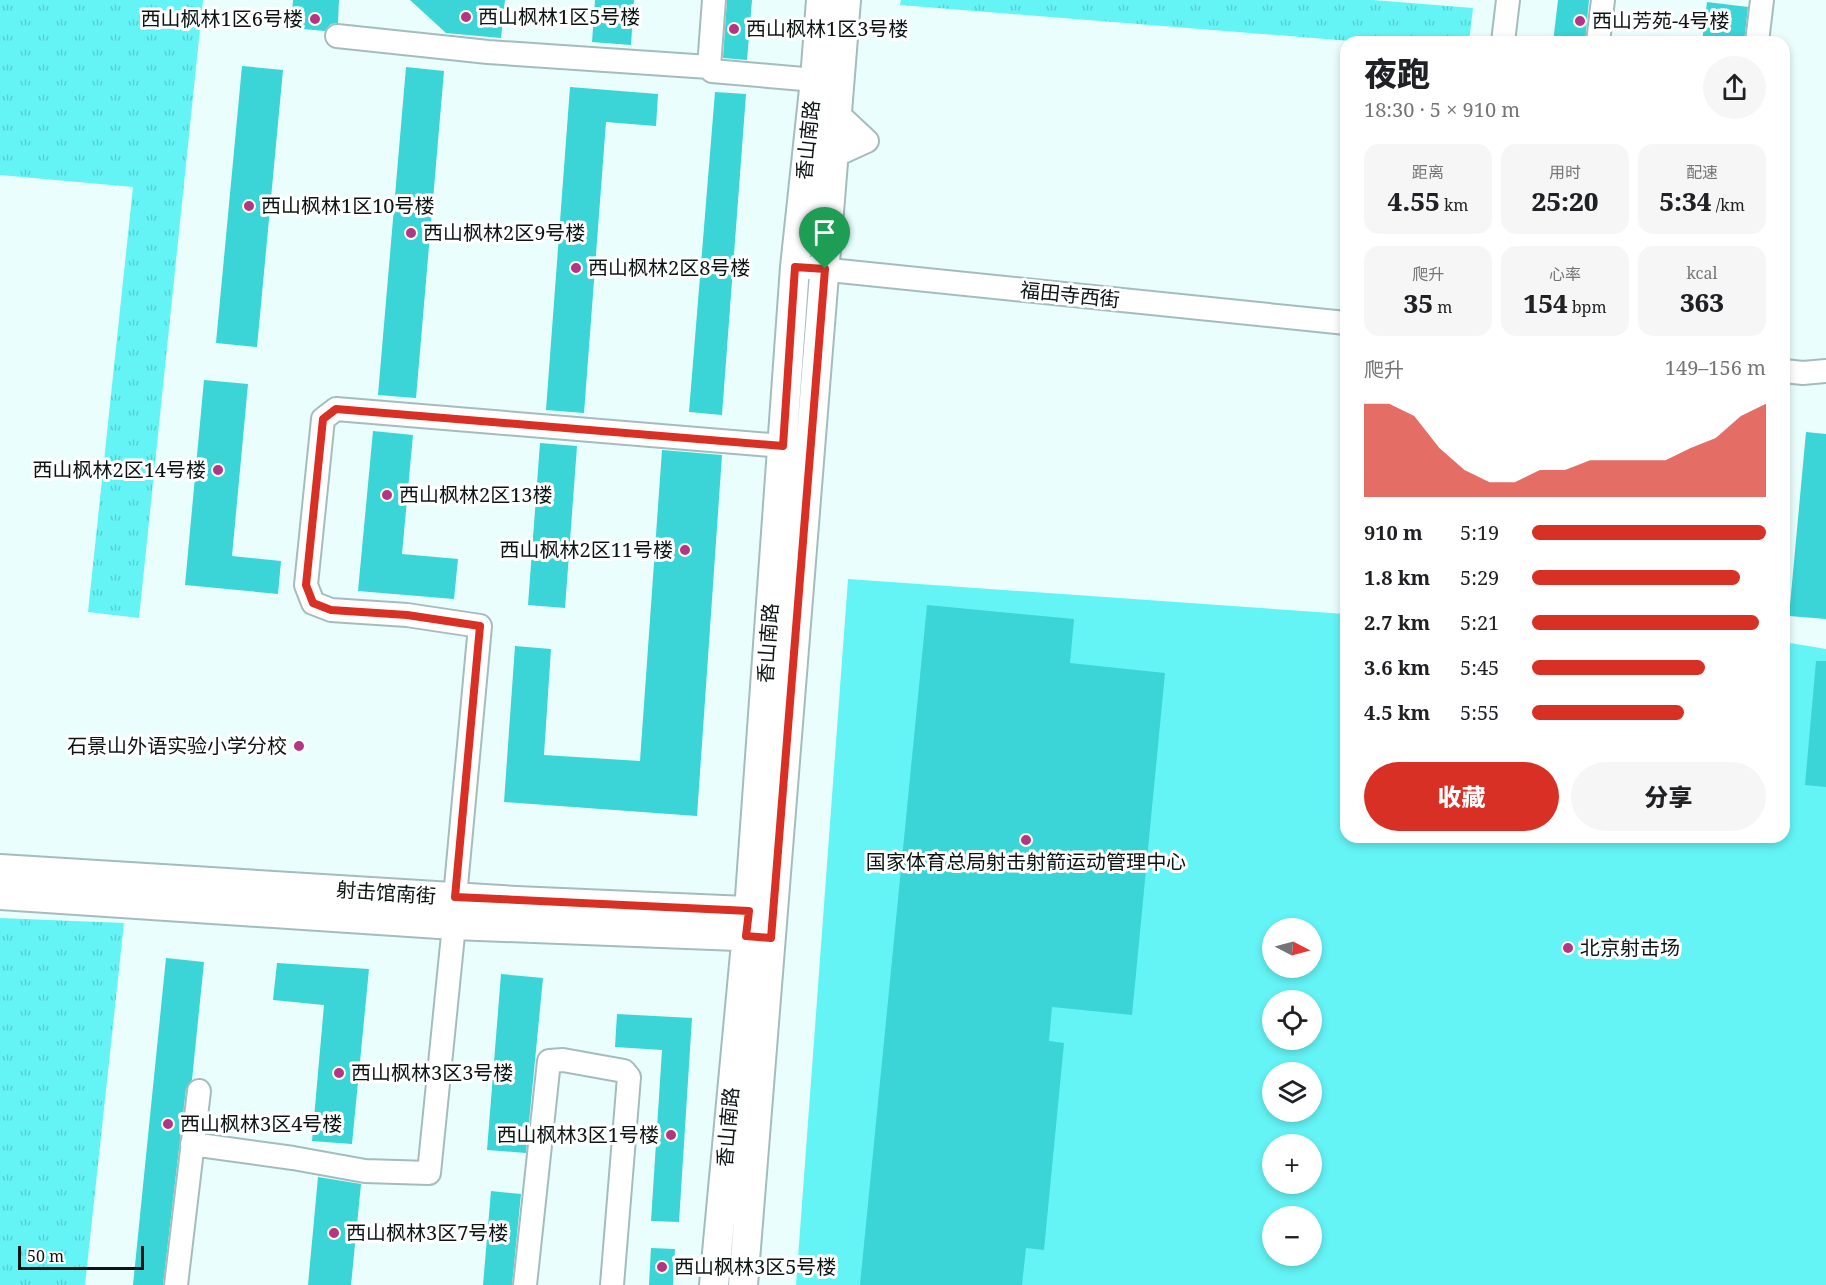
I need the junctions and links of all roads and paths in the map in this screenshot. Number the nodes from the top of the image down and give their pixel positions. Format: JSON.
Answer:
{"nodes":[{"id":1,"x":714,"y":0,"type":"edge"},
{"id":2,"x":820,"y":0,"type":"edge"},
{"id":3,"x":846,"y":0,"type":"edge"},
{"id":4,"x":1508,"y":0,"type":"edge"},
{"id":5,"x":1603,"y":0,"type":"edge"},
{"id":6,"x":1762,"y":0,"type":"edge"},
{"id":7,"x":337,"y":36,"type":"dead end"},
{"id":8,"x":1504,"y":36,"type":"edge"},
{"id":9,"x":1599,"y":36,"type":"edge"},
{"id":10,"x":1758,"y":36,"type":"edge"},
{"id":11,"x":709,"y":67,"type":"junction"},
{"id":12,"x":815,"y":80,"type":"junction"},
{"id":13,"x":795,"y":267,"type":"junction"},
{"id":14,"x":825,"y":269,"type":"junction"},
{"id":15,"x":1340,"y":322,"type":"edge"},
{"id":16,"x":1826,"y":371,"type":"edge"},
{"id":17,"x":1790,"y":372,"type":"edge"},
{"id":18,"x":783,"y":446,"type":"junction"},
{"id":19,"x":0,"y":869,"type":"edge"},
{"id":20,"x":0,"y":895,"type":"edge"},
{"id":21,"x":454,"y":911,"type":"junction"},
{"id":22,"x":760,"y":924,"type":"junction"},
{"id":23,"x":199,"y":1091,"type":"dead end"},
{"id":24,"x":192,"y":1144,"type":"junction"},
{"id":25,"x":176,"y":1285,"type":"edge"},
{"id":26,"x":525,"y":1285,"type":"edge"},
{"id":27,"x":612,"y":1285,"type":"edge"},
{"id":28,"x":714,"y":1285,"type":"edge"},
{"id":29,"x":742,"y":1285,"type":"edge"}],
"edges":[{"from":1,"to":11,"type":"street"},
{"from":2,"to":12,"type":"main road","name":"香山南路"},
{"from":3,"to":14,"type":"main road","name":"香山南路"},
{"from":4,"to":8,"type":"street"},
{"from":5,"to":9,"type":"street"},
{"from":6,"to":10,"type":"street"},
{"from":7,"to":11,"type":"street"},
{"from":11,"to":12,"type":"street"},
{"from":12,"to":13,"type":"main road","name":"香山南路"},
{"from":13,"to":14,"type":"street","name":"福田寺西街"},
{"from":13,"to":18,"type":"main road","name":"香山南路"},
{"from":14,"to":15,"type":"street","name":"福田寺西街"},
{"from":14,"to":22,"type":"main road","name":"香山南路"},
{"from":16,"to":17,"type":"street"},
{"from":18,"to":21,"type":"street"},
{"from":18,"to":22,"type":"main road","name":"香山南路"},
{"from":19,"to":21,"type":"main road","name":"射击馆南街"},
{"from":20,"to":21,"type":"main road","name":"射击馆南街"},
{"from":21,"to":22,"type":"main road","name":"射击馆南街"},
{"from":21,"to":24,"type":"street"},
{"from":22,"to":28,"type":"main road","name":"香山南路"},
{"from":22,"to":29,"type":"main road","name":"香山南路"},
{"from":23,"to":24,"type":"street"},
{"from":24,"to":25,"type":"street"},
{"from":26,"to":27,"type":"street"}]}
